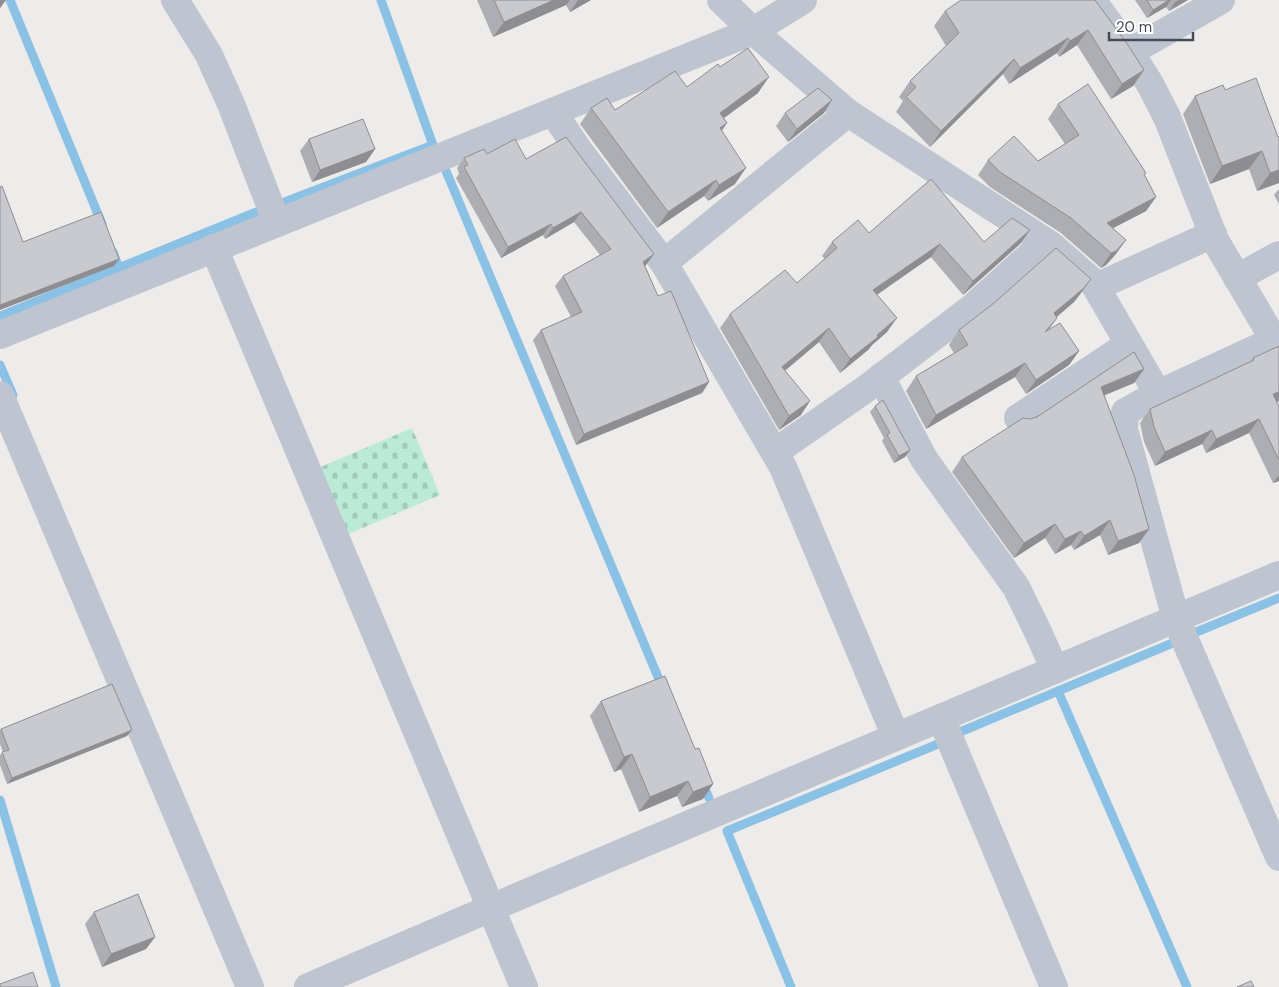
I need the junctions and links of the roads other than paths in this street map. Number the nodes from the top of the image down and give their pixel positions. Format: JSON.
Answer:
{"nodes":[{"id":1,"x":175,"y":0,"type":"edge"},
{"id":2,"x":722,"y":0,"type":"edge"},
{"id":3,"x":803,"y":0,"type":"edge"},
{"id":4,"x":1092,"y":0,"type":"edge"},
{"id":5,"x":1221,"y":0,"type":"edge"},
{"id":6,"x":753,"y":31,"type":"junction"},
{"id":7,"x":1130,"y":52,"type":"junction"},
{"id":8,"x":553,"y":112,"type":"junction"},
{"id":9,"x":848,"y":113,"type":"junction"},
{"id":10,"x":277,"y":223,"type":"junction"},
{"id":11,"x":1213,"y":234,"type":"junction"},
{"id":12,"x":1045,"y":242,"type":"junction"},
{"id":13,"x":214,"y":248,"type":"junction"},
{"id":14,"x":1279,"y":255,"type":"edge"},
{"id":15,"x":664,"y":264,"type":"junction"},
{"id":16,"x":1237,"y":278,"type":"junction"},
{"id":17,"x":1096,"y":287,"type":"junction"},
{"id":18,"x":0,"y":335,"type":"edge"},
{"id":19,"x":1276,"y":339,"type":"edge"},
{"id":20,"x":1129,"y":344,"type":"junction"},
{"id":21,"x":882,"y":377,"type":"junction"},
{"id":22,"x":1158,"y":394,"type":"junction"},
{"id":23,"x":0,"y":395,"type":"edge"},
{"id":24,"x":1018,"y":418,"type":"dead end"},
{"id":25,"x":774,"y":452,"type":"junction"},
{"id":26,"x":1279,"y":575,"type":"edge"},
{"id":27,"x":1176,"y":618,"type":"junction"},
{"id":28,"x":1055,"y":670,"type":"junction"},
{"id":29,"x":942,"y":718,"type":"junction"},
{"id":30,"x":896,"y":737,"type":"junction"},
{"id":31,"x":1279,"y":857,"type":"edge"},
{"id":32,"x":491,"y":908,"type":"junction"},
{"id":33,"x":250,"y":987,"type":"edge"},
{"id":34,"x":308,"y":987,"type":"edge"},
{"id":35,"x":524,"y":987,"type":"edge"},
{"id":36,"x":1054,"y":987,"type":"edge"}],
"edges":[{"from":1,"to":10,"type":"street"},
{"from":2,"to":6,"type":"street"},
{"from":3,"to":6,"type":"street"},
{"from":4,"to":7,"type":"street"},
{"from":5,"to":7,"type":"street"},
{"from":6,"to":8,"type":"street"},
{"from":6,"to":9,"type":"street"},
{"from":7,"to":11,"type":"street"},
{"from":8,"to":10,"type":"street"},
{"from":8,"to":15,"type":"street"},
{"from":9,"to":12,"type":"street"},
{"from":9,"to":15,"type":"street"},
{"from":10,"to":13,"type":"street"},
{"from":11,"to":16,"type":"street"},
{"from":11,"to":17,"type":"street"},
{"from":12,"to":17,"type":"street"},
{"from":12,"to":21,"type":"street"},
{"from":13,"to":18,"type":"street"},
{"from":13,"to":32,"type":"street"},
{"from":14,"to":16,"type":"street"},
{"from":15,"to":25,"type":"street"},
{"from":16,"to":19,"type":"street"},
{"from":17,"to":20,"type":"street"},
{"from":19,"to":22,"type":"street"},
{"from":20,"to":22,"type":"street"},
{"from":20,"to":24,"type":"street"},
{"from":21,"to":25,"type":"street"},
{"from":21,"to":28,"type":"street"},
{"from":22,"to":27,"type":"street"},
{"from":23,"to":33,"type":"street"},
{"from":25,"to":30,"type":"street"},
{"from":26,"to":27,"type":"street"},
{"from":27,"to":28,"type":"street"},
{"from":27,"to":31,"type":"street"},
{"from":28,"to":29,"type":"street"},
{"from":29,"to":30,"type":"street"},
{"from":29,"to":36,"type":"street"},
{"from":30,"to":32,"type":"street"},
{"from":32,"to":34,"type":"street"},
{"from":32,"to":35,"type":"street"}]}
